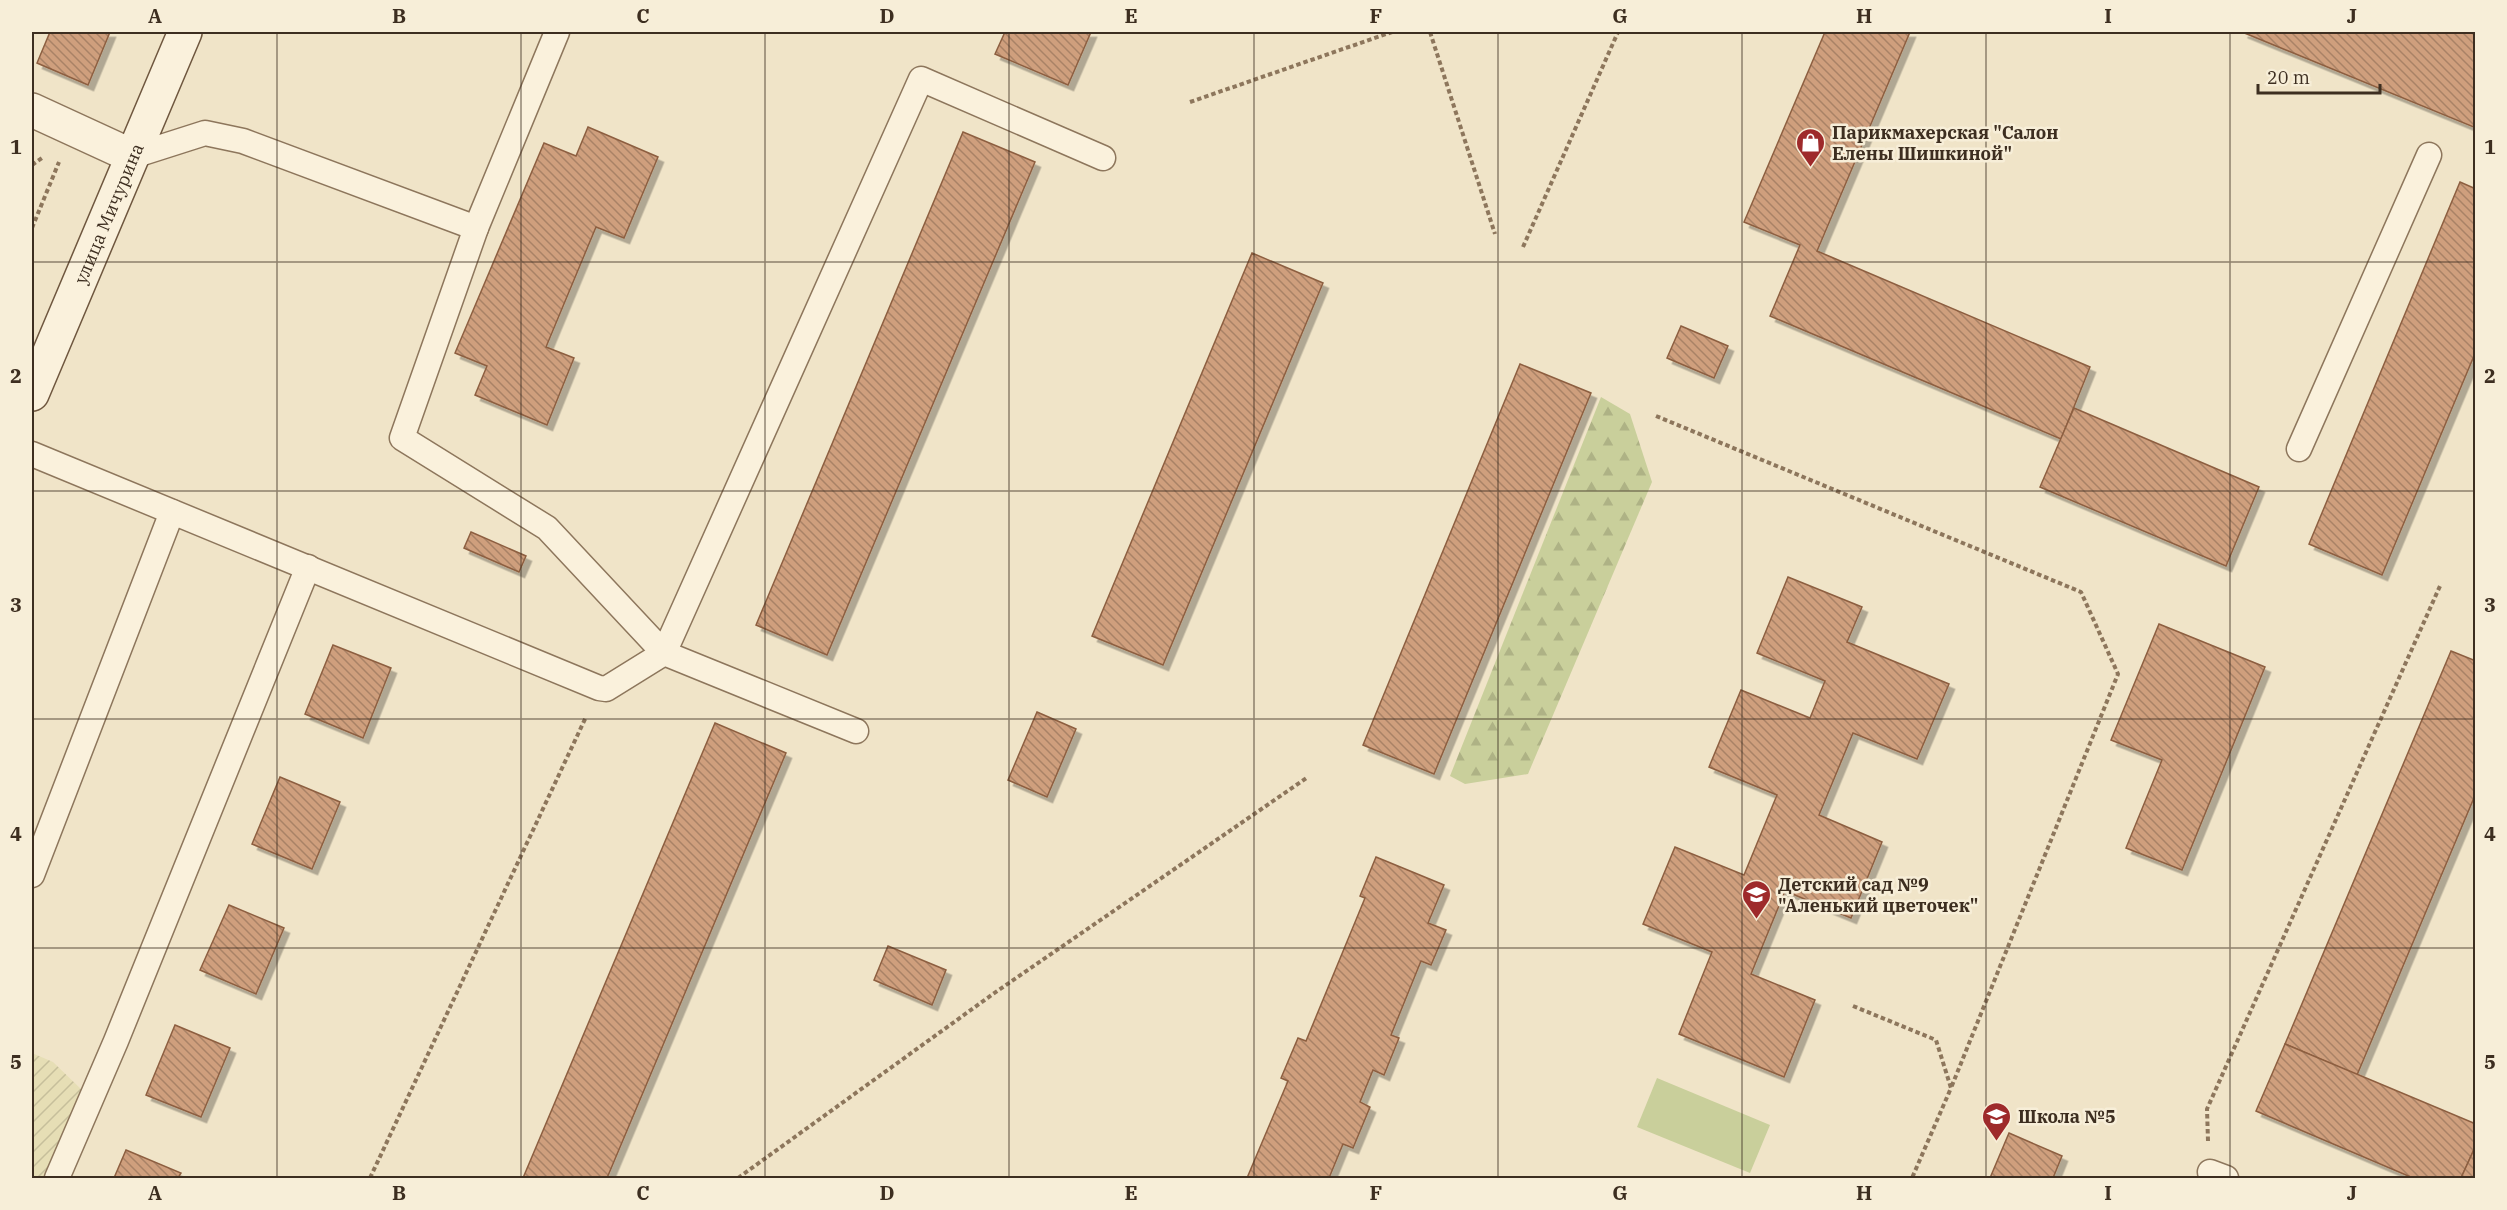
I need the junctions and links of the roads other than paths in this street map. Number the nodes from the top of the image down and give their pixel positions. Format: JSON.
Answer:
{"nodes":[{"id":1,"x":185,"y":32,"type":"edge"},
{"id":2,"x":557,"y":32,"type":"edge"},
{"id":3,"x":32,"y":110,"type":"edge"},
{"id":4,"x":2429,"y":155,"type":"dead end"},
{"id":5,"x":133,"y":156,"type":"junction"},
{"id":6,"x":1103,"y":158,"type":"dead end"},
{"id":7,"x":476,"y":228,"type":"junction"},
{"id":8,"x":32,"y":394,"type":"edge"},
{"id":9,"x":2300,"y":449,"type":"dead end"},
{"id":10,"x":32,"y":454,"type":"edge"},
{"id":11,"x":172,"y":512,"type":"junction"},
{"id":12,"x":308,"y":567,"type":"junction"},
{"id":13,"x":664,"y":654,"type":"junction"},
{"id":14,"x":856,"y":731,"type":"dead end"},
{"id":15,"x":32,"y":875,"type":"edge"},
{"id":16,"x":57,"y":1179,"type":"edge"}],
"edges":[{"from":1,"to":5,"type":"street","name":"улица Мичурина"},
{"from":2,"to":7,"type":"lane"},
{"from":3,"to":5,"type":"street"},
{"from":4,"to":9,"type":"lane"},
{"from":5,"to":7,"type":"lane"},
{"from":5,"to":8,"type":"street","name":"улица Мичурина"},
{"from":6,"to":13,"type":"lane"},
{"from":7,"to":13,"type":"lane"},
{"from":10,"to":11,"type":"lane"},
{"from":11,"to":12,"type":"lane"},
{"from":11,"to":15,"type":"lane"},
{"from":12,"to":13,"type":"lane"},
{"from":12,"to":16,"type":"lane"},
{"from":13,"to":14,"type":"lane"}]}
